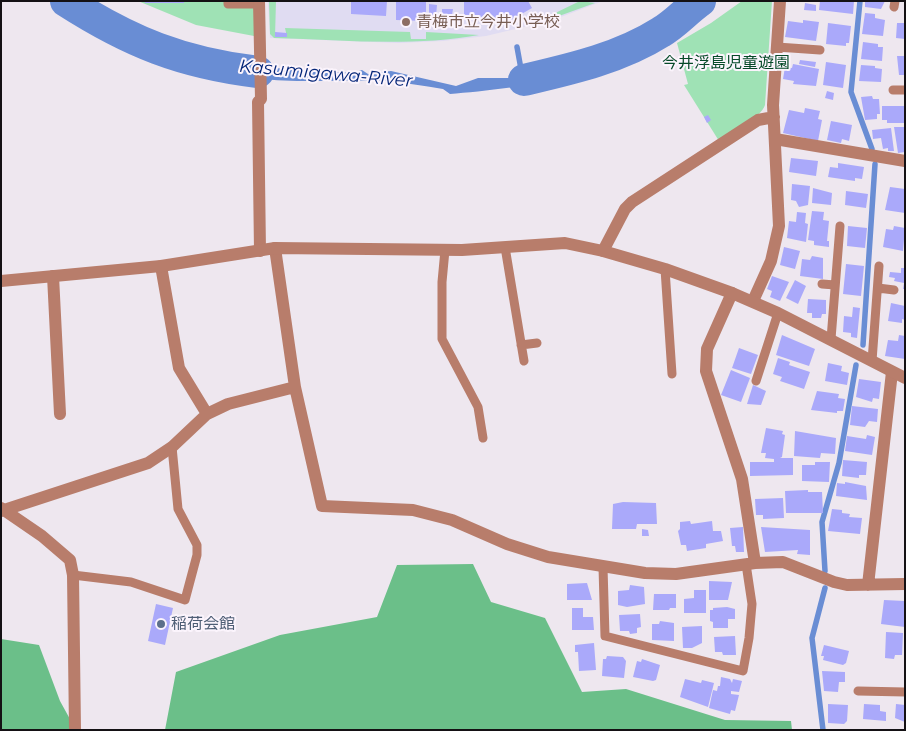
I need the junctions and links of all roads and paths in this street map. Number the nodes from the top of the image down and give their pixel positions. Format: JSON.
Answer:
{"nodes":[{"id":1,"x":228,"y":1,"type":"edge"},
{"id":2,"x":780,"y":1,"type":"edge"},
{"id":3,"x":259,"y":3,"type":"edge"},
{"id":4,"x":777,"y":47,"type":"junction"},
{"id":5,"x":820,"y":50,"type":"dead end"},
{"id":6,"x":893,"y":90,"type":"dead end"},
{"id":7,"x":905,"y":90,"type":"edge"},
{"id":8,"x":774,"y":117,"type":"junction"},
{"id":9,"x":775,"y":140,"type":"junction"},
{"id":10,"x":905,"y":161,"type":"edge"},
{"id":11,"x":840,"y":226,"type":"dead end"},
{"id":12,"x":505,"y":247,"type":"junction"},
{"id":13,"x":275,"y":248,"type":"junction"},
{"id":14,"x":445,"y":250,"type":"junction"},
{"id":15,"x":260,"y":251,"type":"junction"},
{"id":16,"x":603,"y":251,"type":"junction"},
{"id":17,"x":161,"y":266,"type":"junction"},
{"id":18,"x":879,"y":266,"type":"dead end"},
{"id":19,"x":665,"y":269,"type":"junction"},
{"id":20,"x":53,"y":276,"type":"junction"},
{"id":21,"x":1,"y":281,"type":"edge"},
{"id":22,"x":822,"y":284,"type":"dead end"},
{"id":23,"x":835,"y":285,"type":"junction"},
{"id":24,"x":878,"y":288,"type":"junction"},
{"id":25,"x":894,"y":290,"type":"dead end"},
{"id":26,"x":732,"y":293,"type":"junction"},
{"id":27,"x":753,"y":301,"type":"junction"},
{"id":28,"x":778,"y":313,"type":"junction"},
{"id":29,"x":831,"y":339,"type":"junction"},
{"id":30,"x":537,"y":343,"type":"dead end"},
{"id":31,"x":521,"y":345,"type":"junction"},
{"id":32,"x":524,"y":361,"type":"dead end"},
{"id":33,"x":872,"y":361,"type":"junction"},
{"id":34,"x":892,"y":372,"type":"junction"},
{"id":35,"x":672,"y":374,"type":"dead end"},
{"id":36,"x":905,"y":378,"type":"edge"},
{"id":37,"x":756,"y":381,"type":"dead end"},
{"id":38,"x":295,"y":387,"type":"junction"},
{"id":39,"x":60,"y":414,"type":"dead end"},
{"id":40,"x":207,"y":414,"type":"junction"},
{"id":41,"x":483,"y":438,"type":"dead end"},
{"id":42,"x":172,"y":447,"type":"junction"},
{"id":43,"x":2,"y":510,"type":"edge"},
{"id":44,"x":750,"y":563,"type":"junction"},
{"id":45,"x":602,"y":567,"type":"junction"},
{"id":46,"x":73,"y":575,"type":"junction"},
{"id":47,"x":905,"y":584,"type":"edge"},
{"id":48,"x":868,"y":585,"type":"junction"},
{"id":49,"x":858,"y":691,"type":"dead end"},
{"id":50,"x":905,"y":692,"type":"edge"},
{"id":51,"x":75,"y":730,"type":"edge"}],
"edges":[{"from":1,"to":3,"type":"lane"},
{"from":2,"to":4,"type":"street"},
{"from":3,"to":15,"type":"street"},
{"from":4,"to":5,"type":"lane"},
{"from":4,"to":8,"type":"street"},
{"from":6,"to":7,"type":"lane"},
{"from":8,"to":9,"type":"street"},
{"from":8,"to":16,"type":"street"},
{"from":9,"to":10,"type":"street"},
{"from":9,"to":27,"type":"street"},
{"from":11,"to":23,"type":"lane"},
{"from":12,"to":14,"type":"street"},
{"from":12,"to":16,"type":"street"},
{"from":12,"to":31,"type":"lane"},
{"from":13,"to":14,"type":"street"},
{"from":13,"to":15,"type":"street"},
{"from":13,"to":38,"type":"street"},
{"from":14,"to":41,"type":"lane"},
{"from":15,"to":17,"type":"street"},
{"from":16,"to":19,"type":"street"},
{"from":17,"to":20,"type":"street"},
{"from":17,"to":40,"type":"street"},
{"from":18,"to":24,"type":"lane"},
{"from":19,"to":26,"type":"street"},
{"from":19,"to":35,"type":"lane"},
{"from":20,"to":21,"type":"street"},
{"from":20,"to":39,"type":"street"},
{"from":22,"to":23,"type":"lane"},
{"from":23,"to":29,"type":"lane"},
{"from":24,"to":25,"type":"lane"},
{"from":24,"to":33,"type":"lane"},
{"from":26,"to":27,"type":"street"},
{"from":26,"to":44,"type":"street"},
{"from":27,"to":28,"type":"street"},
{"from":28,"to":29,"type":"street"},
{"from":28,"to":37,"type":"lane"},
{"from":29,"to":33,"type":"street"},
{"from":30,"to":31,"type":"lane"},
{"from":31,"to":32,"type":"lane"},
{"from":33,"to":34,"type":"street"},
{"from":34,"to":36,"type":"street"},
{"from":34,"to":48,"type":"street"},
{"from":38,"to":40,"type":"street"},
{"from":38,"to":45,"type":"street"},
{"from":40,"to":42,"type":"street"},
{"from":42,"to":43,"type":"street"},
{"from":42,"to":46,"type":"lane"},
{"from":43,"to":46,"type":"street"},
{"from":44,"to":45,"type":"street"},
{"from":44,"to":45,"type":"lane"},
{"from":44,"to":48,"type":"street"},
{"from":46,"to":51,"type":"street"},
{"from":47,"to":48,"type":"street"},
{"from":49,"to":50,"type":"lane"}]}
